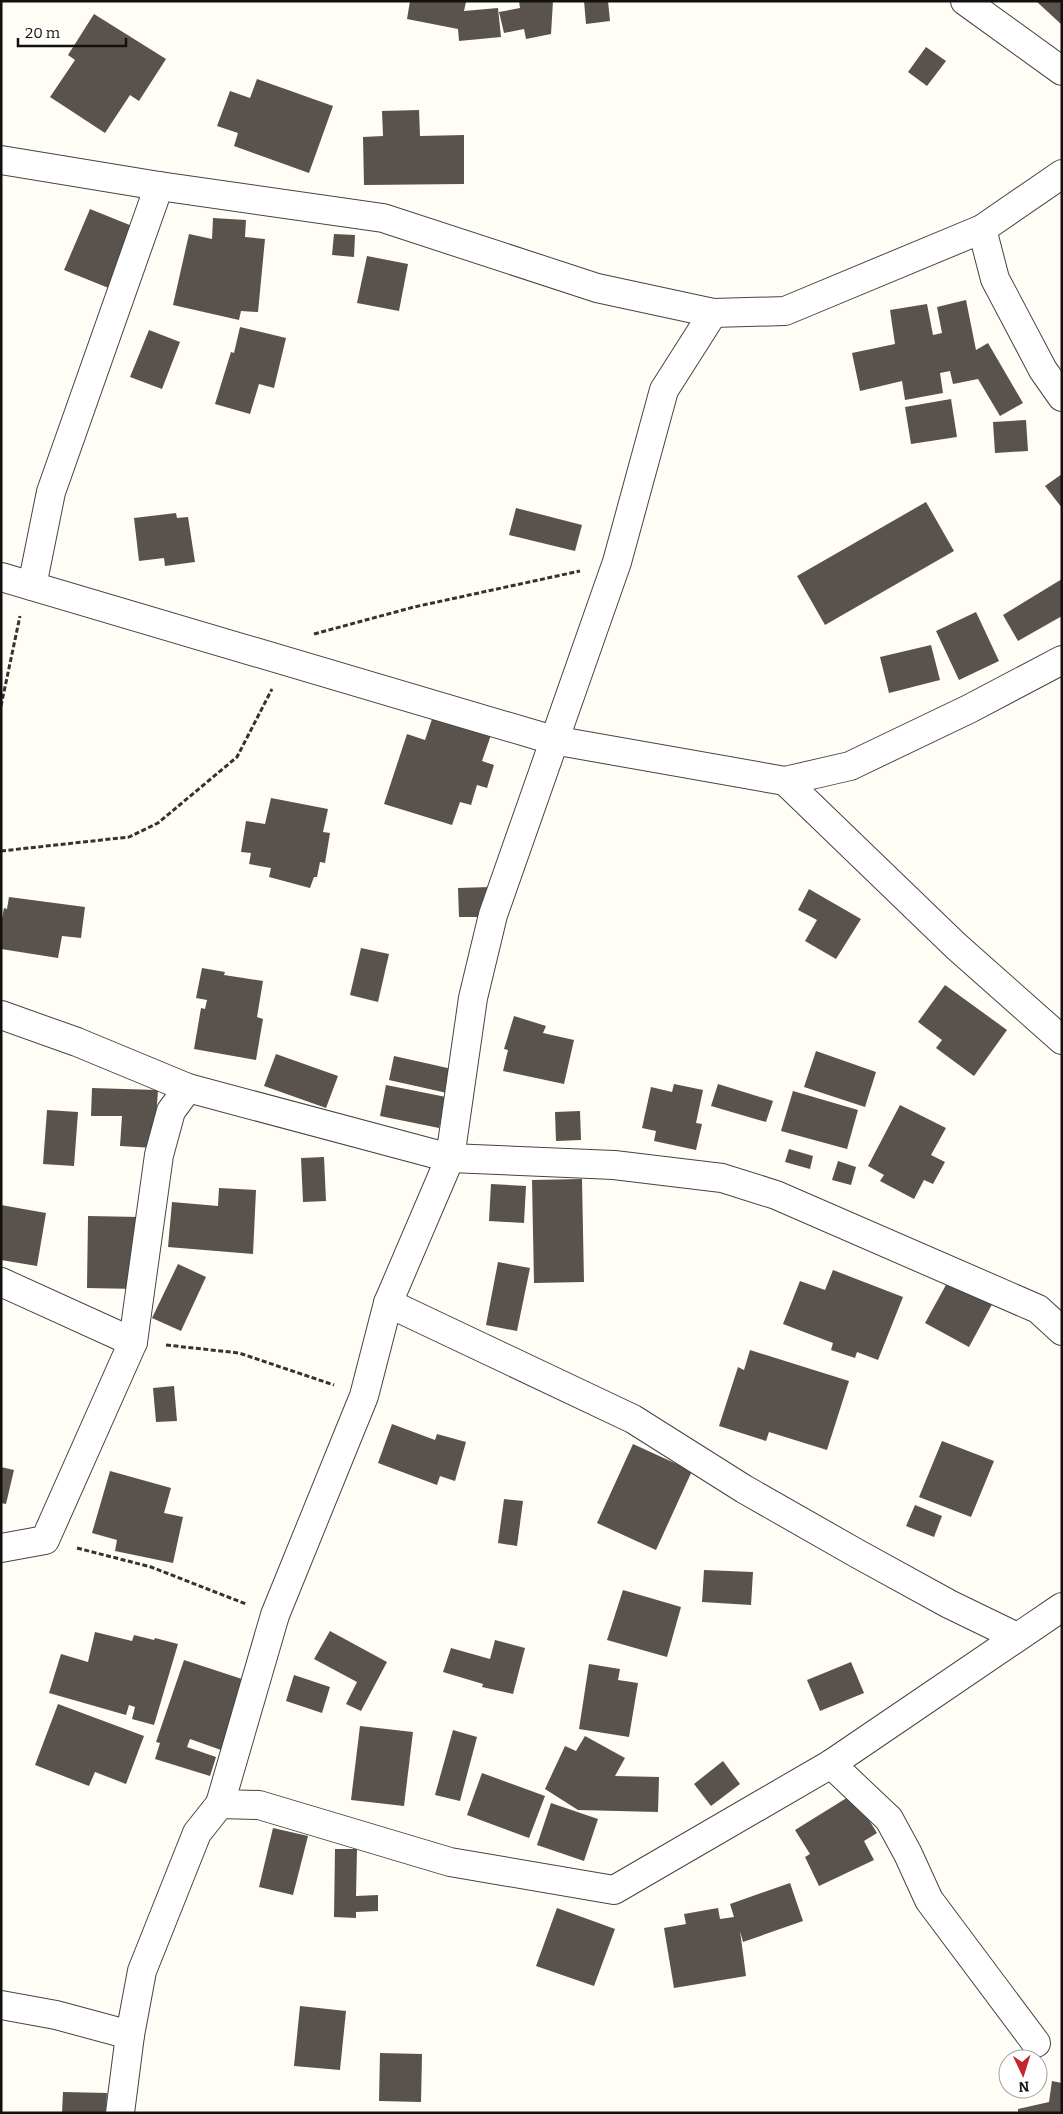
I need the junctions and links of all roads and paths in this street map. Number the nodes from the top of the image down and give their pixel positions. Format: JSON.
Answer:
{"nodes":[{"id":1,"x":965,"y":1,"type":"edge"},
{"id":2,"x":1062,"y":71,"type":"edge"},
{"id":3,"x":1,"y":160,"type":"edge"},
{"id":4,"x":1062,"y":174,"type":"edge"},
{"id":5,"x":159,"y":186,"type":"junction"},
{"id":6,"x":982,"y":229,"type":"junction"},
{"id":7,"x":713,"y":313,"type":"junction"},
{"id":8,"x":1062,"y":397,"type":"edge"},
{"id":9,"x":617,"y":562,"type":"junction"},
{"id":10,"x":1,"y":577,"type":"edge"},
{"id":11,"x":32,"y":586,"type":"junction"},
{"id":12,"x":308,"y":635,"type":"dead end"},
{"id":13,"x":1062,"y":660,"type":"edge"},
{"id":14,"x":286,"y":662,"type":"junction"},
{"id":15,"x":1,"y":706,"type":"edge"},
{"id":16,"x":553,"y":740,"type":"junction"},
{"id":17,"x":786,"y":781,"type":"junction"},
{"id":18,"x":1,"y":851,"type":"edge"},
{"id":19,"x":1,"y":1015,"type":"edge"},
{"id":20,"x":1062,"y":1040,"type":"edge"},
{"id":21,"x":188,"y":1088,"type":"junction"},
{"id":22,"x":450,"y":1158,"type":"junction"},
{"id":23,"x":1,"y":1282,"type":"edge"},
{"id":24,"x":388,"y":1302,"type":"junction"},
{"id":25,"x":1062,"y":1331,"type":"edge"},
{"id":26,"x":133,"y":1342,"type":"junction"},
{"id":27,"x":364,"y":1396,"type":"junction"},
{"id":28,"x":44,"y":1540,"type":"junction"},
{"id":29,"x":1,"y":1548,"type":"edge"},
{"id":30,"x":1062,"y":1606,"type":"edge"},
{"id":31,"x":275,"y":1615,"type":"junction"},
{"id":32,"x":1017,"y":1636,"type":"junction"},
{"id":33,"x":831,"y":1764,"type":"junction"},
{"id":34,"x":220,"y":1804,"type":"junction"},
{"id":35,"x":1,"y":2005,"type":"edge"},
{"id":36,"x":130,"y":2035,"type":"junction"},
{"id":37,"x":1036,"y":2043,"type":"dead end"},
{"id":38,"x":120,"y":2113,"type":"edge"}],
"edges":[{"from":1,"to":2,"type":"street"},
{"from":3,"to":5,"type":"street"},
{"from":4,"to":6,"type":"street"},
{"from":5,"to":7,"type":"street"},
{"from":5,"to":11,"type":"street"},
{"from":6,"to":7,"type":"street"},
{"from":6,"to":8,"type":"street"},
{"from":7,"to":9,"type":"street"},
{"from":9,"to":12,"type":"path"},
{"from":9,"to":16,"type":"street"},
{"from":10,"to":11,"type":"street"},
{"from":11,"to":14,"type":"street"},
{"from":11,"to":15,"type":"path"},
{"from":13,"to":17,"type":"street"},
{"from":14,"to":16,"type":"street"},
{"from":14,"to":18,"type":"path"},
{"from":16,"to":17,"type":"street"},
{"from":16,"to":22,"type":"street"},
{"from":17,"to":20,"type":"street"},
{"from":19,"to":21,"type":"street"},
{"from":21,"to":22,"type":"street"},
{"from":21,"to":26,"type":"street"},
{"from":22,"to":24,"type":"street"},
{"from":22,"to":25,"type":"street"},
{"from":23,"to":26,"type":"street"},
{"from":24,"to":27,"type":"street"},
{"from":24,"to":32,"type":"street"},
{"from":26,"to":27,"type":"path"},
{"from":26,"to":28,"type":"street"},
{"from":27,"to":31,"type":"street"},
{"from":28,"to":29,"type":"street"},
{"from":28,"to":31,"type":"path"},
{"from":30,"to":32,"type":"street"},
{"from":31,"to":34,"type":"street"},
{"from":32,"to":33,"type":"street"},
{"from":33,"to":34,"type":"street"},
{"from":33,"to":37,"type":"street"},
{"from":34,"to":36,"type":"street"},
{"from":35,"to":36,"type":"street"},
{"from":36,"to":38,"type":"street"}]}
